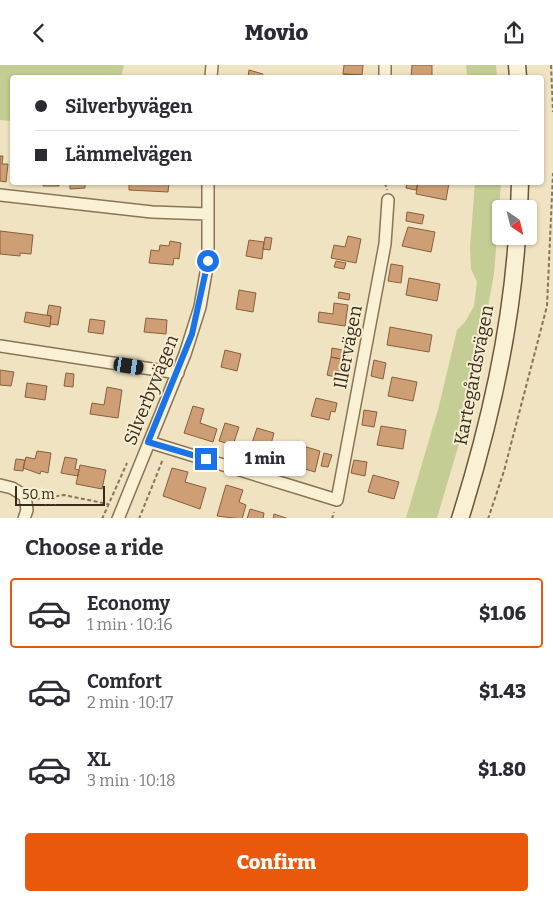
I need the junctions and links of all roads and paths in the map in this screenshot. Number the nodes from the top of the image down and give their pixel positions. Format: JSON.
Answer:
{"nodes":[{"id":1,"x":551,"y":65,"type":"edge"},
{"id":2,"x":553,"y":112,"type":"edge"},
{"id":3,"x":553,"y":173,"type":"edge"},
{"id":4,"x":208,"y":185,"type":"edge"},
{"id":5,"x":520,"y":185,"type":"edge"},
{"id":6,"x":0,"y":195,"type":"edge"},
{"id":7,"x":388,"y":200,"type":"dead end"},
{"id":8,"x":519,"y":200,"type":"edge"},
{"id":9,"x":208,"y":214,"type":"junction"},
{"id":10,"x":516,"y":245,"type":"edge"},
{"id":11,"x":0,"y":346,"type":"edge"},
{"id":12,"x":178,"y":373,"type":"junction"},
{"id":13,"x":148,"y":442,"type":"junction"},
{"id":14,"x":168,"y":448,"type":"junction"},
{"id":15,"x":0,"y":485,"type":"edge"},
{"id":16,"x":27,"y":501,"type":"junction"},
{"id":17,"x":108,"y":505,"type":"dead end"},
{"id":18,"x":24,"y":518,"type":"edge"},
{"id":19,"x":118,"y":518,"type":"edge"},
{"id":20,"x":139,"y":518,"type":"edge"},
{"id":21,"x":460,"y":518,"type":"edge"},
{"id":22,"x":488,"y":518,"type":"edge"}],
"edges":[{"from":1,"to":2,"type":"path"},
{"from":3,"to":22,"type":"path"},
{"from":4,"to":9,"type":"street","name":"Silverbyvägen"},
{"from":5,"to":8,"type":"street"},
{"from":6,"to":9,"type":"street"},
{"from":7,"to":14,"type":"street","name":"Illervägen"},
{"from":9,"to":12,"type":"street","name":"Silverbyvägen"},
{"from":10,"to":21,"type":"street","name":"Kartegårdsvägen"},
{"from":11,"to":12,"type":"street"},
{"from":12,"to":13,"type":"street","name":"Silverbyvägen"},
{"from":13,"to":14,"type":"street"},
{"from":13,"to":19,"type":"street","name":"Silverbyvägen"},
{"from":14,"to":20,"type":"path"},
{"from":15,"to":16,"type":"street"},
{"from":16,"to":17,"type":"path"},
{"from":16,"to":18,"type":"street"}]}
